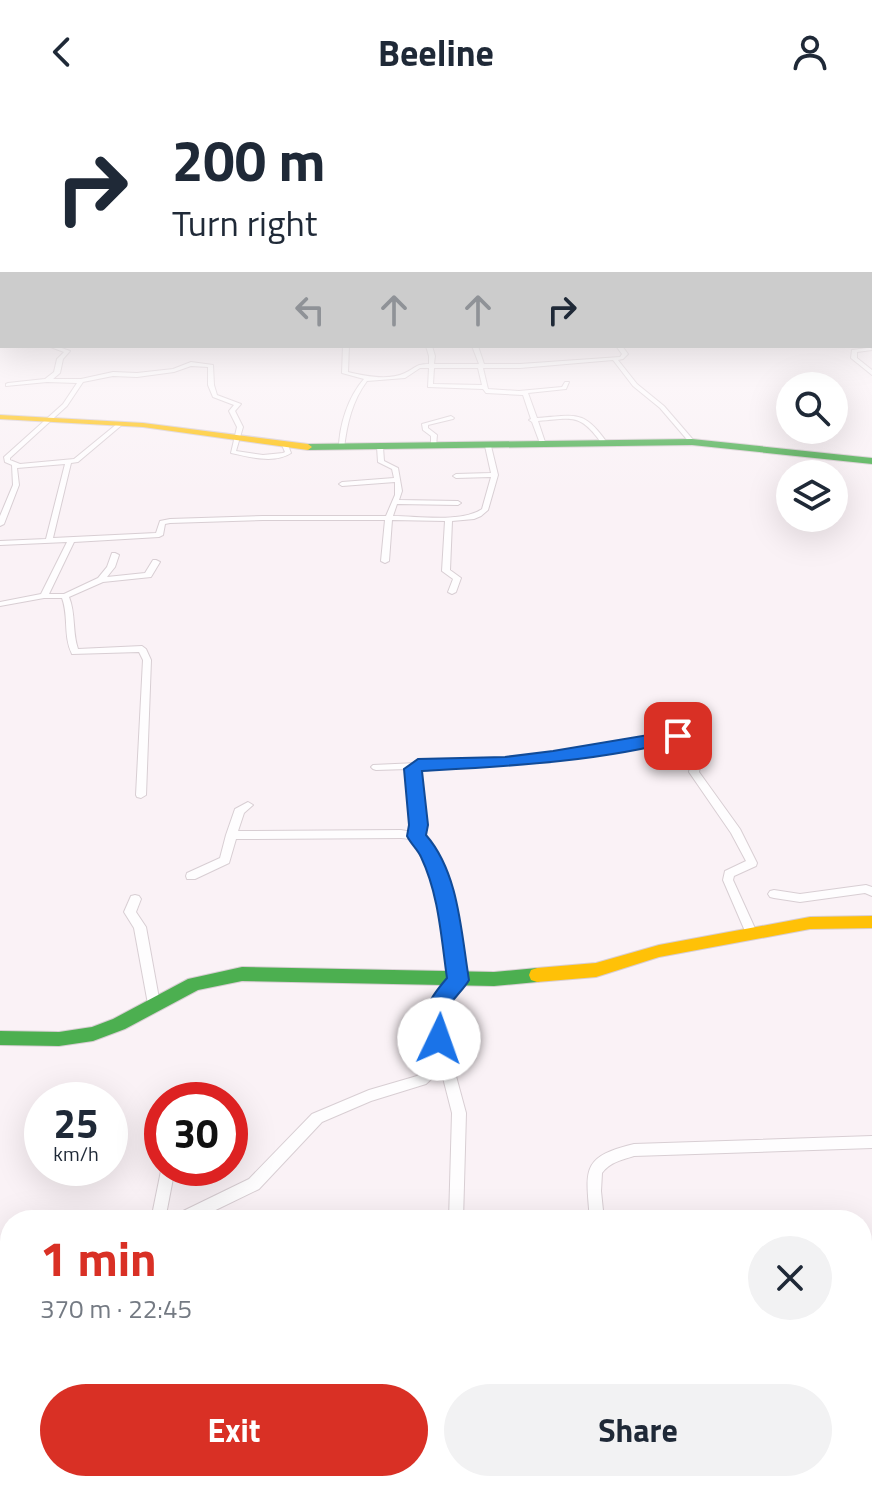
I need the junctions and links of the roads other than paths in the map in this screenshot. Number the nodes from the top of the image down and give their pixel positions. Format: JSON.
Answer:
{"nodes":[{"id":1,"x":430,"y":365,"type":"edge"},
{"id":2,"x":59,"y":366,"type":"edge"},
{"id":3,"x":186,"y":366,"type":"edge"},
{"id":4,"x":210,"y":366,"type":"edge"},
{"id":5,"x":345,"y":366,"type":"edge"},
{"id":6,"x":424,"y":366,"type":"edge"},
{"id":7,"x":467,"y":366,"type":"edge"},
{"id":8,"x":481,"y":366,"type":"junction"},
{"id":9,"x":527,"y":366,"type":"edge"},
{"id":10,"x":620,"y":366,"type":"edge"},
{"id":11,"x":370,"y":379,"type":"junction"},
{"id":12,"x":47,"y":380,"type":"junction"},
{"id":13,"x":81,"y":381,"type":"junction"},
{"id":14,"x":567,"y":383,"type":"dead end"},
{"id":15,"x":8,"y":385,"type":"dead end"},
{"id":16,"x":483,"y":387,"type":"junction"},
{"id":17,"x":549,"y":389,"type":"junction"},
{"id":18,"x":521,"y":392,"type":"junction"},
{"id":19,"x":552,"y":397,"type":"dead end"},
{"id":20,"x":0,"y":417,"type":"edge"},
{"id":21,"x":451,"y":418,"type":"dead end"},
{"id":22,"x":532,"y":420,"type":"junction"},
{"id":23,"x":49,"y":421,"type":"junction"},
{"id":24,"x":120,"y":424,"type":"junction"},
{"id":25,"x":235,"y":439,"type":"junction"},
{"id":26,"x":692,"y":442,"type":"junction"},
{"id":27,"x":605,"y":444,"type":"junction"},
{"id":28,"x":543,"y":445,"type":"junction"},
{"id":29,"x":433,"y":446,"type":"junction"},
{"id":30,"x":488,"y":446,"type":"junction"},
{"id":31,"x":380,"y":447,"type":"junction"},
{"id":32,"x":341,"y":448,"type":"junction"},
{"id":33,"x":68,"y":463,"type":"junction"},
{"id":34,"x":870,"y":463,"type":"edge"},
{"id":35,"x":18,"y":465,"type":"junction"},
{"id":36,"x":495,"y":475,"type":"junction"},
{"id":37,"x":456,"y":476,"type":"dead end"},
{"id":38,"x":398,"y":480,"type":"junction"},
{"id":39,"x":342,"y":484,"type":"dead end"},
{"id":40,"x":398,"y":502,"type":"junction"},
{"id":41,"x":458,"y":503,"type":"dead end"},
{"id":42,"x":388,"y":518,"type":"junction"},
{"id":43,"x":449,"y":519,"type":"junction"},
{"id":44,"x":0,"y":524,"type":"edge"},
{"id":45,"x":49,"y":541,"type":"junction"},
{"id":46,"x":71,"y":541,"type":"junction"},
{"id":47,"x":0,"y":543,"type":"edge"},
{"id":48,"x":115,"y":555,"type":"dead end"},
{"id":49,"x":385,"y":561,"type":"dead end"},
{"id":50,"x":156,"y":562,"type":"dead end"},
{"id":51,"x":101,"y":580,"type":"junction"},
{"id":52,"x":452,"y":592,"type":"dead end"},
{"id":53,"x":44,"y":596,"type":"junction"},
{"id":54,"x":65,"y":596,"type":"junction"},
{"id":55,"x":0,"y":604,"type":"edge"},
{"id":56,"x":418,"y":765,"type":"junction"},
{"id":57,"x":376,"y":767,"type":"dead end"},
{"id":58,"x":141,"y":795,"type":"dead end"},
{"id":59,"x":248,"y":805,"type":"dead end"},
{"id":60,"x":231,"y":835,"type":"junction"},
{"id":61,"x":416,"y":836,"type":"junction"},
{"id":62,"x":191,"y":876,"type":"dead end"},
{"id":63,"x":872,"y":892,"type":"edge"},
{"id":64,"x":774,"y":894,"type":"dead end"},
{"id":65,"x":135,"y":899,"type":"dead end"},
{"id":66,"x":872,"y":922,"type":"edge"},
{"id":67,"x":752,"y":935,"type":"junction"},
{"id":68,"x":458,"y":980,"type":"junction"},
{"id":69,"x":154,"y":1004,"type":"junction"},
{"id":70,"x":0,"y":1038,"type":"edge"},
{"id":71,"x":444,"y":1060,"type":"junction"},
{"id":72,"x":872,"y":1142,"type":"edge"},
{"id":73,"x":165,"y":1186,"type":"edge"},
{"id":74,"x":160,"y":1210,"type":"edge"},
{"id":75,"x":201,"y":1210,"type":"edge"},
{"id":76,"x":456,"y":1210,"type":"edge"},
{"id":77,"x":596,"y":1210,"type":"edge"}],
"edges":[{"from":1,"to":16,"type":"street"},
{"from":2,"to":12,"type":"street"},
{"from":3,"to":13,"type":"street"},
{"from":4,"to":25,"type":"street"},
{"from":5,"to":11,"type":"street"},
{"from":6,"to":11,"type":"street"},
{"from":7,"to":8,"type":"street"},
{"from":8,"to":9,"type":"street"},
{"from":8,"to":16,"type":"street"},
{"from":10,"to":26,"type":"street"},
{"from":11,"to":32,"type":"street"},
{"from":12,"to":13,"type":"street"},
{"from":12,"to":15,"type":"street"},
{"from":13,"to":23,"type":"street"},
{"from":14,"to":17,"type":"street"},
{"from":16,"to":18,"type":"street"},
{"from":17,"to":18,"type":"street"},
{"from":17,"to":19,"type":"street"},
{"from":18,"to":22,"type":"street"},
{"from":20,"to":23,"type":"street"},
{"from":21,"to":29,"type":"street"},
{"from":22,"to":27,"type":"street"},
{"from":22,"to":28,"type":"street"},
{"from":23,"to":24,"type":"street"},
{"from":23,"to":35,"type":"street"},
{"from":24,"to":25,"type":"street"},
{"from":24,"to":33,"type":"street"},
{"from":25,"to":32,"type":"street"},
{"from":26,"to":27,"type":"street"},
{"from":26,"to":34,"type":"street"},
{"from":27,"to":28,"type":"street"},
{"from":28,"to":30,"type":"street"},
{"from":29,"to":30,"type":"street"},
{"from":29,"to":31,"type":"street"},
{"from":30,"to":36,"type":"street"},
{"from":31,"to":32,"type":"street"},
{"from":31,"to":38,"type":"street"},
{"from":33,"to":35,"type":"street"},
{"from":33,"to":45,"type":"street"},
{"from":35,"to":44,"type":"street"},
{"from":36,"to":37,"type":"street"},
{"from":36,"to":43,"type":"street"},
{"from":38,"to":39,"type":"street"},
{"from":38,"to":40,"type":"street"},
{"from":40,"to":41,"type":"street"},
{"from":40,"to":42,"type":"street"},
{"from":42,"to":43,"type":"street"},
{"from":42,"to":46,"type":"street"},
{"from":42,"to":49,"type":"street"},
{"from":43,"to":52,"type":"street"},
{"from":45,"to":46,"type":"street"},
{"from":45,"to":47,"type":"street"},
{"from":46,"to":53,"type":"street"},
{"from":48,"to":51,"type":"street"},
{"from":50,"to":51,"type":"street"},
{"from":51,"to":54,"type":"street"},
{"from":53,"to":54,"type":"street"},
{"from":53,"to":55,"type":"street"},
{"from":54,"to":58,"type":"street"},
{"from":56,"to":57,"type":"street"},
{"from":56,"to":61,"type":"street"},
{"from":56,"to":67,"type":"street"},
{"from":59,"to":60,"type":"street"},
{"from":60,"to":61,"type":"street"},
{"from":60,"to":62,"type":"street"},
{"from":61,"to":68,"type":"street"},
{"from":63,"to":64,"type":"street"},
{"from":65,"to":69,"type":"street"},
{"from":66,"to":67,"type":"street"},
{"from":67,"to":68,"type":"street"},
{"from":68,"to":69,"type":"street"},
{"from":68,"to":71,"type":"street"},
{"from":69,"to":70,"type":"street"},
{"from":71,"to":75,"type":"street"},
{"from":71,"to":76,"type":"street"},
{"from":72,"to":77,"type":"street"},
{"from":73,"to":74,"type":"street"}]}
